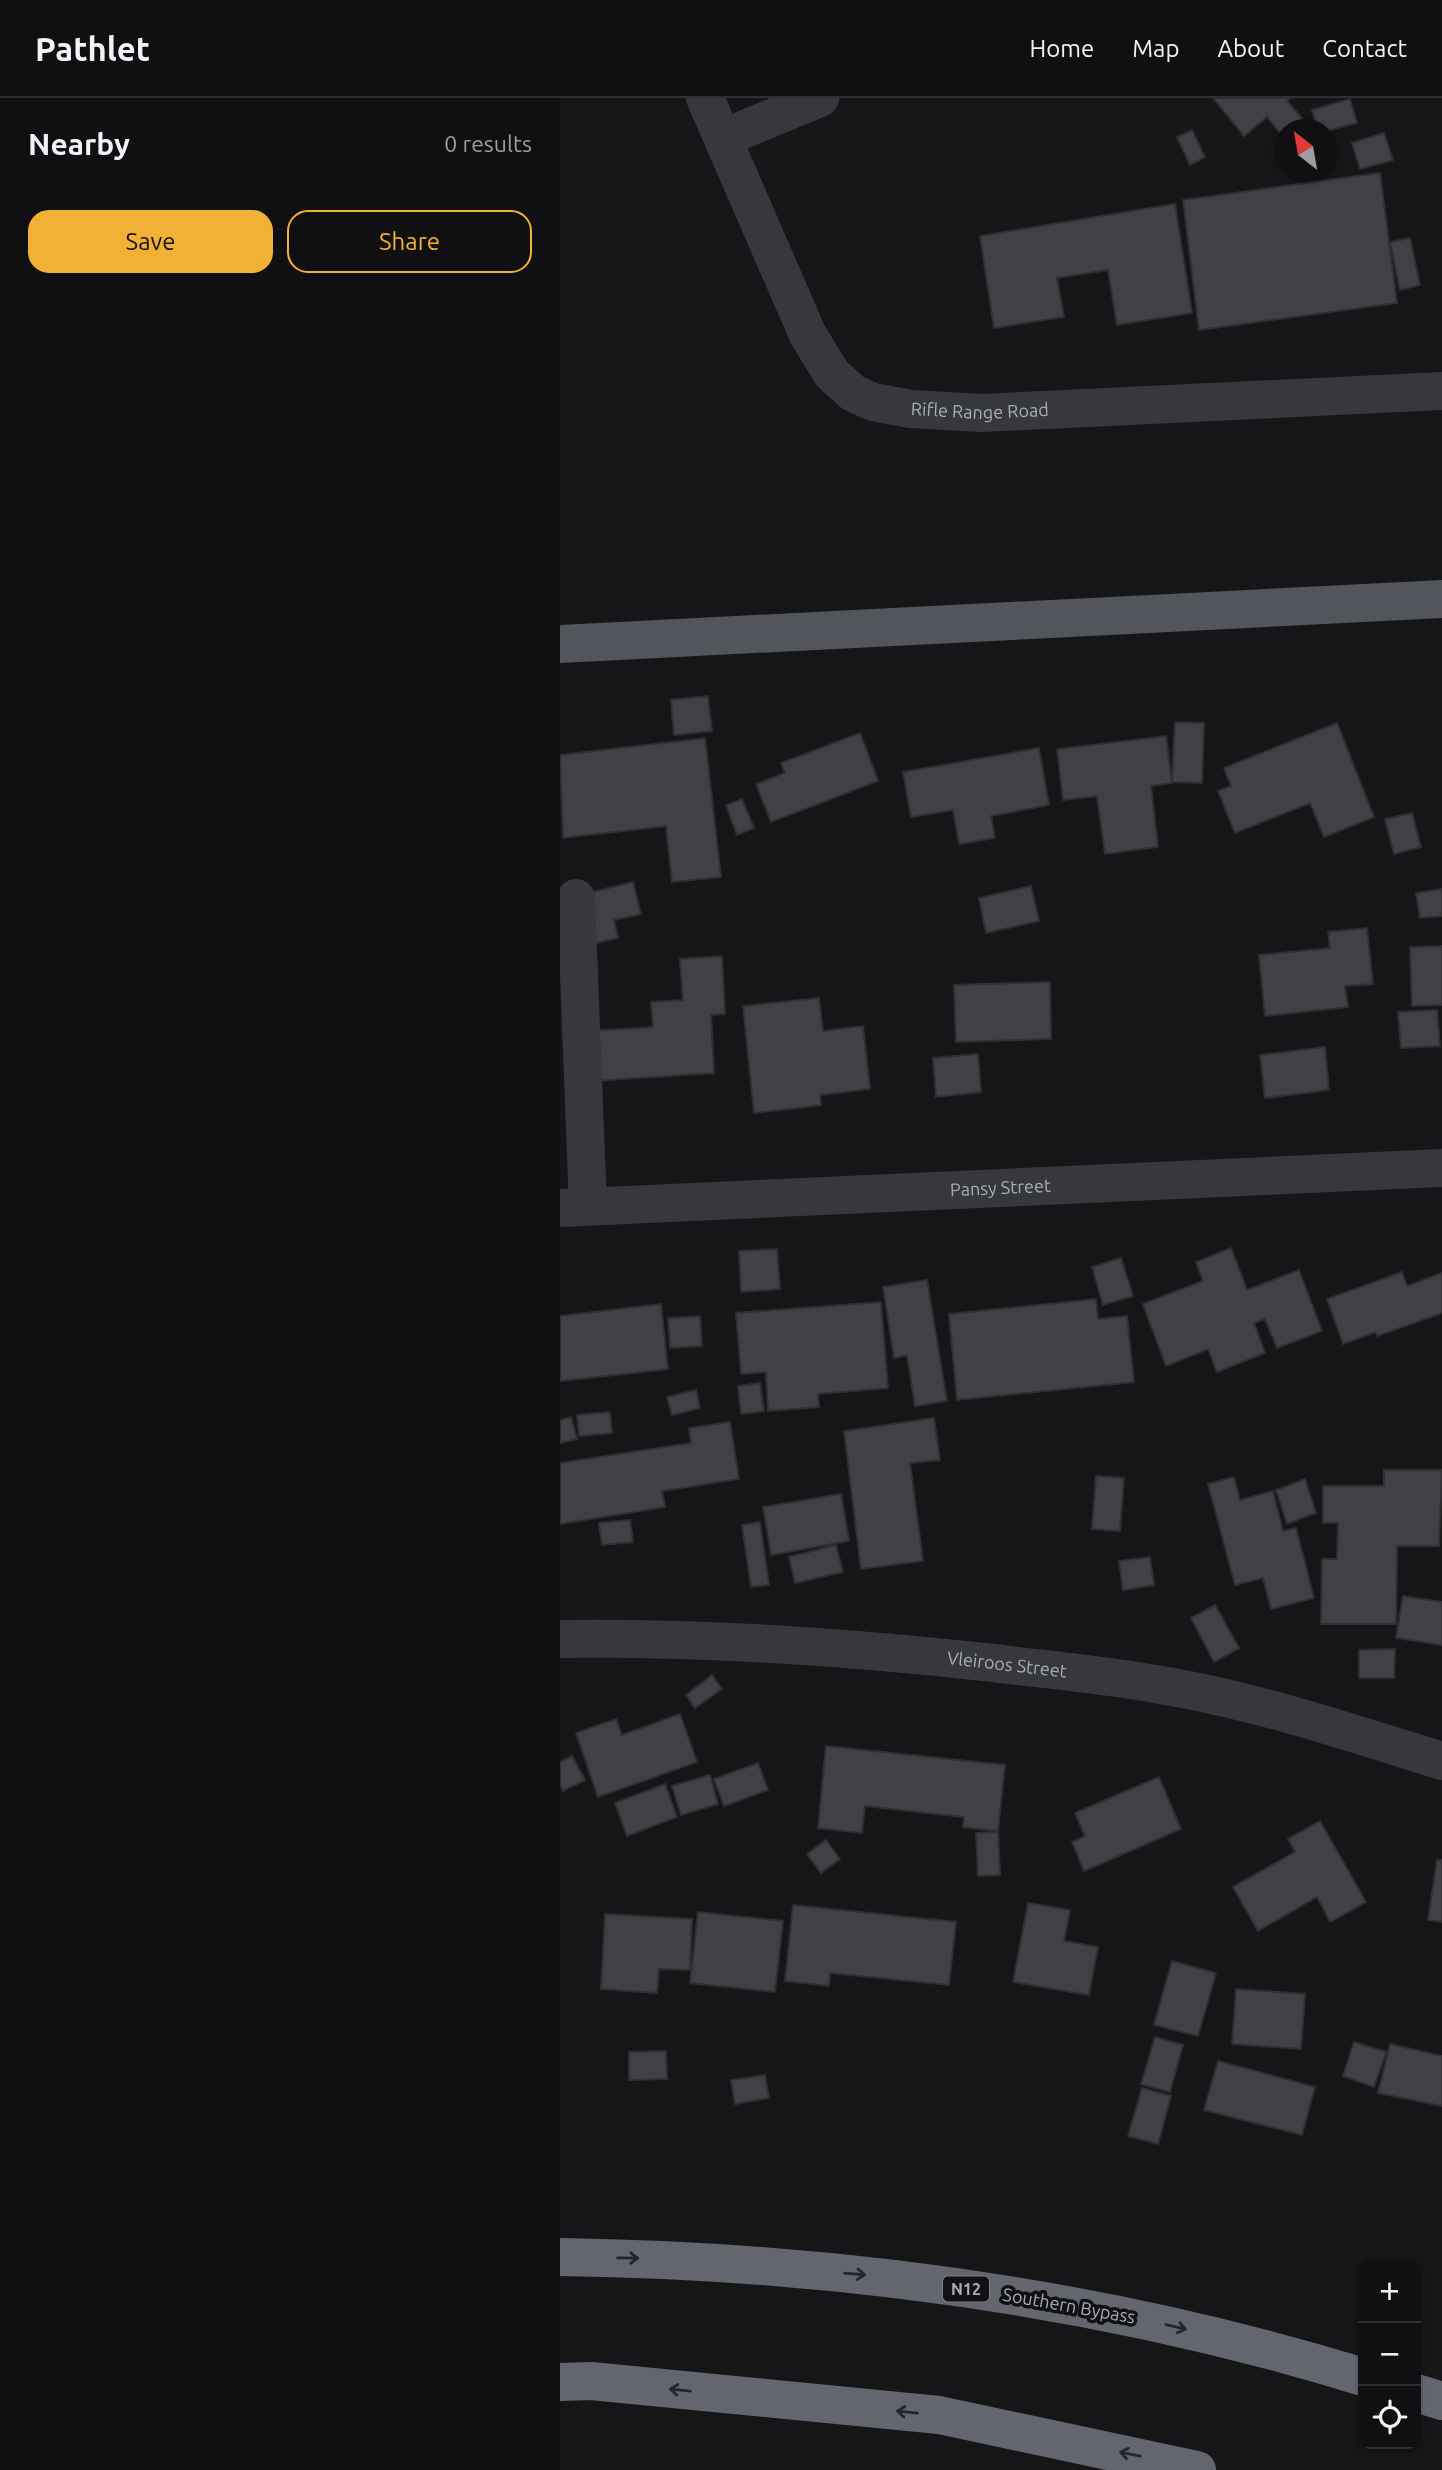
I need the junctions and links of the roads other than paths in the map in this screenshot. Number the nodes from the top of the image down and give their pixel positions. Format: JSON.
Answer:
{"nodes":[{"id":1,"x":705,"y":98,"type":"edge"},
{"id":2,"x":820,"y":98,"type":"edge"},
{"id":3,"x":723,"y":138,"type":"junction"},
{"id":4,"x":1442,"y":391,"type":"edge"},
{"id":5,"x":1442,"y":599,"type":"edge"},
{"id":6,"x":560,"y":644,"type":"edge"},
{"id":7,"x":576,"y":898,"type":"dead end"},
{"id":8,"x":560,"y":1129,"type":"edge"},
{"id":9,"x":1442,"y":1168,"type":"edge"},
{"id":10,"x":570,"y":1207,"type":"edge"},
{"id":11,"x":560,"y":1639,"type":"edge"},
{"id":12,"x":1442,"y":1761,"type":"edge"},
{"id":13,"x":560,"y":2257,"type":"edge"},
{"id":14,"x":1358,"y":2375,"type":"edge"},
{"id":15,"x":560,"y":2382,"type":"edge"},
{"id":16,"x":1421,"y":2395,"type":"edge"},
{"id":17,"x":1442,"y":2401,"type":"edge"},
{"id":18,"x":1196,"y":2470,"type":"edge"}],
"edges":[{"from":1,"to":3,"type":"street","name":"Rifle Range Road"},
{"from":2,"to":3,"type":"street"},
{"from":3,"to":4,"type":"street","name":"Rifle Range Road"},
{"from":5,"to":6,"type":"main road"},
{"from":7,"to":10,"type":"street"},
{"from":8,"to":10,"type":"street"},
{"from":9,"to":10,"type":"street","name":"Pansy Street"},
{"from":11,"to":12,"type":"street","name":"Vleiroos Street"},
{"from":13,"to":14,"type":"highway","name":"Southern Bypass","number":"N12","one_way":true},
{"from":18,"to":15,"type":"highway","one_way":true},
{"from":16,"to":17,"type":"highway"}]}
